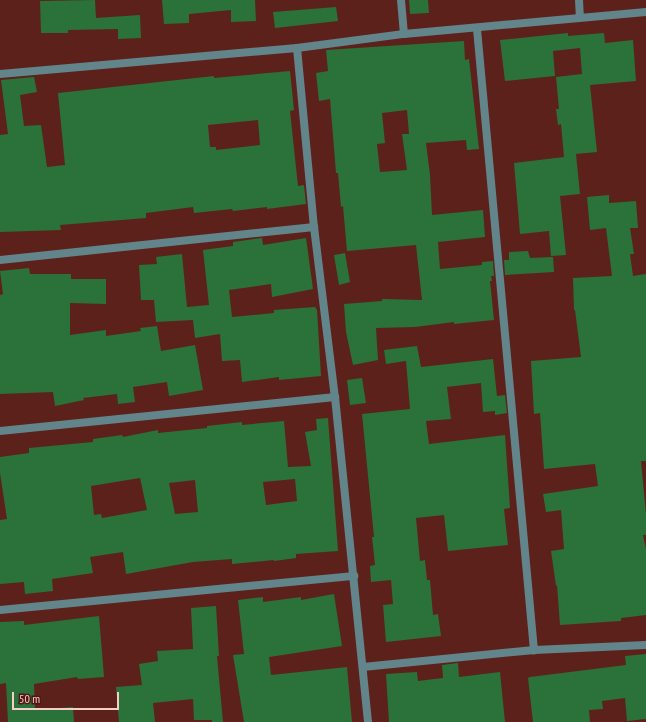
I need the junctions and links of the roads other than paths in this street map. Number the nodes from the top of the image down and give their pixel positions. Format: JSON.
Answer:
{"nodes":[{"id":1,"x":401,"y":0,"type":"edge"},
{"id":2,"x":579,"y":0,"type":"edge"},
{"id":3,"x":646,"y":12,"type":"edge"},
{"id":4,"x":580,"y":17,"type":"junction"},
{"id":5,"x":477,"y":29,"type":"junction"},
{"id":6,"x":404,"y":34,"type":"junction"},
{"id":7,"x":297,"y":48,"type":"junction"},
{"id":8,"x":0,"y":74,"type":"edge"},
{"id":9,"x":314,"y":227,"type":"junction"},
{"id":10,"x":0,"y":260,"type":"edge"},
{"id":11,"x":335,"y":397,"type":"junction"},
{"id":12,"x":0,"y":431,"type":"edge"},
{"id":13,"x":354,"y":576,"type":"junction"},
{"id":14,"x":0,"y":610,"type":"edge"},
{"id":15,"x":646,"y":645,"type":"edge"},
{"id":16,"x":534,"y":650,"type":"junction"},
{"id":17,"x":363,"y":667,"type":"junction"},
{"id":18,"x":368,"y":722,"type":"edge"}],
"edges":[{"from":1,"to":6,"type":"street"},
{"from":2,"to":4,"type":"street"},
{"from":3,"to":4,"type":"street"},
{"from":4,"to":5,"type":"street"},
{"from":5,"to":6,"type":"street"},
{"from":5,"to":16,"type":"street"},
{"from":6,"to":7,"type":"street"},
{"from":7,"to":8,"type":"street"},
{"from":7,"to":9,"type":"street"},
{"from":9,"to":10,"type":"street"},
{"from":9,"to":11,"type":"street"},
{"from":11,"to":12,"type":"street"},
{"from":11,"to":13,"type":"street"},
{"from":13,"to":14,"type":"street"},
{"from":13,"to":17,"type":"street"},
{"from":15,"to":16,"type":"street"},
{"from":16,"to":17,"type":"street"},
{"from":17,"to":18,"type":"street"}]}
